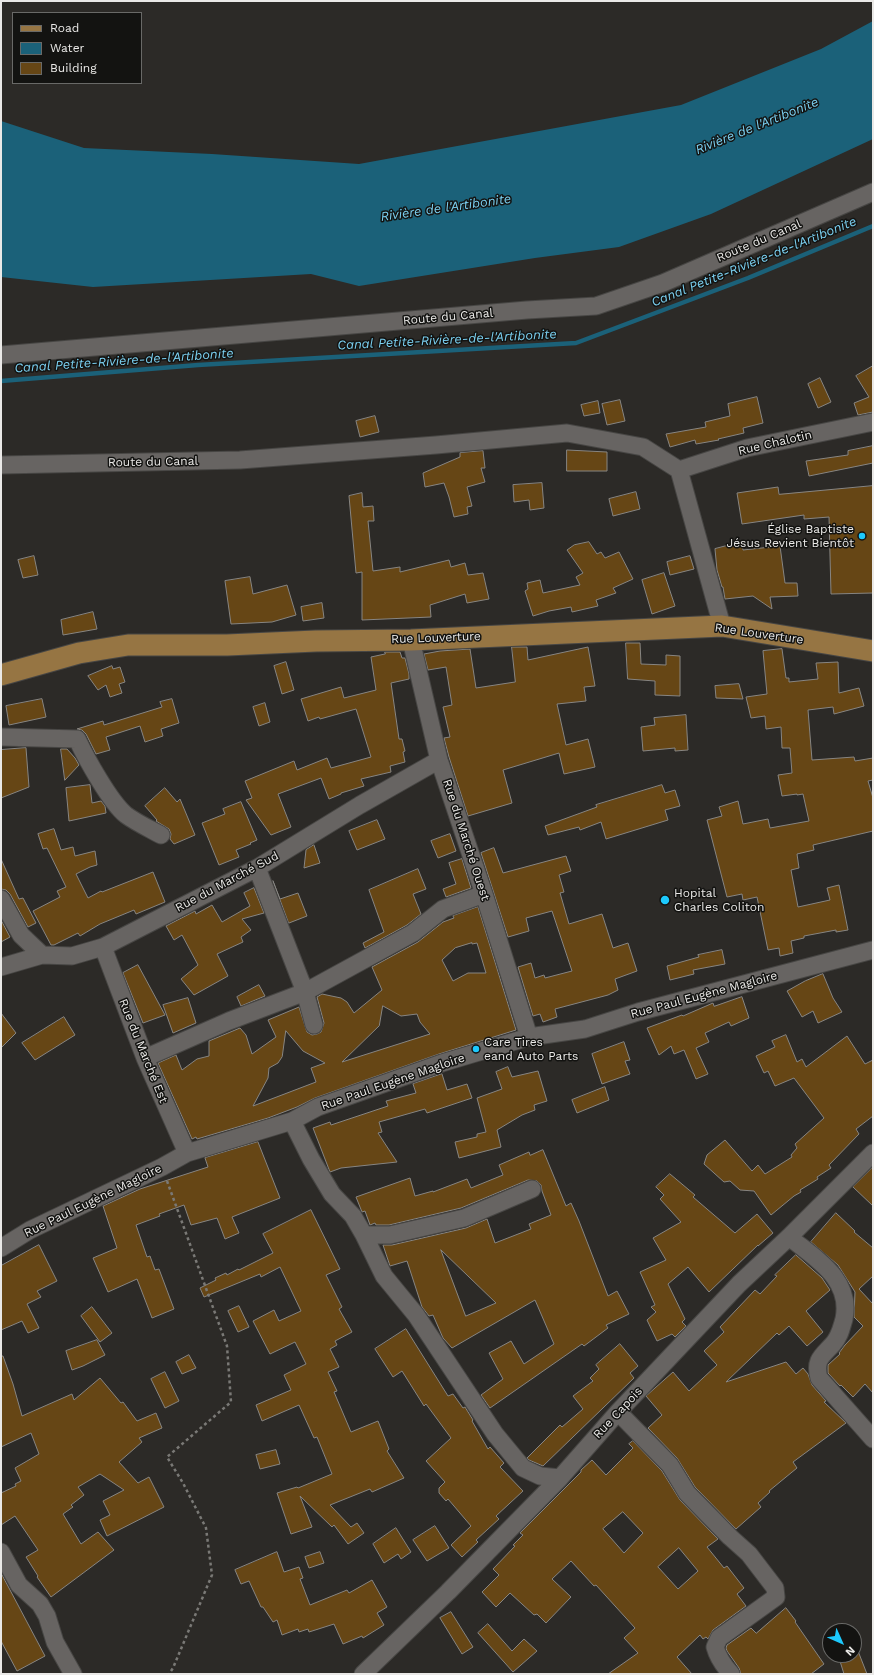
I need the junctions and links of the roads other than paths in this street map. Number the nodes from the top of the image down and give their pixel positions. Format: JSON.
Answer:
{"nodes":[{"id":1,"x":873,"y":192,"type":"edge"},
{"id":2,"x":1,"y":355,"type":"edge"},
{"id":3,"x":873,"y":422,"type":"edge"},
{"id":4,"x":1,"y":465,"type":"edge"},
{"id":5,"x":679,"y":470,"type":"junction"},
{"id":6,"x":722,"y":626,"type":"junction"},
{"id":7,"x":411,"y":640,"type":"junction"},
{"id":8,"x":873,"y":651,"type":"edge"},
{"id":9,"x":1,"y":675,"type":"edge"},
{"id":10,"x":1,"y":737,"type":"edge"},
{"id":11,"x":439,"y":760,"type":"junction"},
{"id":12,"x":161,"y":836,"type":"dead end"},
{"id":13,"x":257,"y":868,"type":"junction"},
{"id":14,"x":484,"y":894,"type":"junction"},
{"id":15,"x":1,"y":899,"type":"edge"},
{"id":16,"x":103,"y":948,"type":"junction"},
{"id":17,"x":873,"y":950,"type":"edge"},
{"id":18,"x":42,"y":955,"type":"junction"},
{"id":19,"x":1,"y":967,"type":"edge"},
{"id":20,"x":305,"y":992,"type":"junction"},
{"id":21,"x":314,"y":1025,"type":"dead end"},
{"id":22,"x":529,"y":1037,"type":"junction"},
{"id":23,"x":145,"y":1058,"type":"junction"},
{"id":24,"x":292,"y":1121,"type":"junction"},
{"id":25,"x":187,"y":1153,"type":"junction"},
{"id":26,"x":873,"y":1153,"type":"edge"},
{"id":27,"x":532,"y":1189,"type":"dead end"},
{"id":28,"x":364,"y":1235,"type":"junction"},
{"id":29,"x":789,"y":1237,"type":"junction"},
{"id":30,"x":1,"y":1248,"type":"edge"},
{"id":31,"x":618,"y":1412,"type":"junction"},
{"id":32,"x":873,"y":1439,"type":"edge"},
{"id":33,"x":560,"y":1478,"type":"junction"},
{"id":34,"x":1,"y":1552,"type":"edge"},
{"id":35,"x":73,"y":1674,"type":"edge"},
{"id":36,"x":363,"y":1674,"type":"edge"},
{"id":37,"x":731,"y":1674,"type":"edge"}],
"edges":[{"from":1,"to":2,"type":"street","name":"Route du Canal"},
{"from":3,"to":5,"type":"street","name":"Rue Chalotin"},
{"from":4,"to":5,"type":"street","name":"Route du Canal"},
{"from":5,"to":6,"type":"street"},
{"from":6,"to":7,"type":"main road","name":"Rue Louverture"},
{"from":6,"to":8,"type":"main road","name":"Rue Louverture"},
{"from":7,"to":9,"type":"main road","name":"Rue Louverture"},
{"from":7,"to":11,"type":"street","name":"Rue du Marché Ouest"},
{"from":10,"to":12,"type":"street"},
{"from":11,"to":13,"type":"street","name":"Rue du Marché Sud"},
{"from":11,"to":14,"type":"street","name":"Rue du Marché Ouest"},
{"from":13,"to":16,"type":"street","name":"Rue du Marché Sud"},
{"from":13,"to":20,"type":"street"},
{"from":14,"to":20,"type":"street"},
{"from":14,"to":22,"type":"street","name":"Rue du Marché Ouest"},
{"from":15,"to":18,"type":"street"},
{"from":16,"to":18,"type":"street","name":"Rue du Marché Sud"},
{"from":16,"to":23,"type":"street","name":"Rue du Marché Est"},
{"from":17,"to":22,"type":"street","name":"Rue Paul Eugène Magloire"},
{"from":18,"to":19,"type":"street","name":"Rue du Marché Sud"},
{"from":20,"to":21,"type":"street"},
{"from":20,"to":23,"type":"street"},
{"from":22,"to":24,"type":"street","name":"Rue Paul Eugène Magloire"},
{"from":23,"to":25,"type":"street","name":"Rue du Marché Est"},
{"from":24,"to":25,"type":"street","name":"Rue Paul Eugène Magloire"},
{"from":24,"to":28,"type":"street"},
{"from":25,"to":30,"type":"street","name":"Rue Paul Eugène Magloire"},
{"from":26,"to":29,"type":"street","name":"Rue Capois"},
{"from":27,"to":28,"type":"street"},
{"from":28,"to":33,"type":"street"},
{"from":29,"to":31,"type":"street","name":"Rue Capois"},
{"from":29,"to":32,"type":"street"},
{"from":31,"to":33,"type":"street","name":"Rue Capois"},
{"from":31,"to":37,"type":"street"},
{"from":33,"to":36,"type":"street","name":"Rue Capois"},
{"from":34,"to":35,"type":"street"}]}
